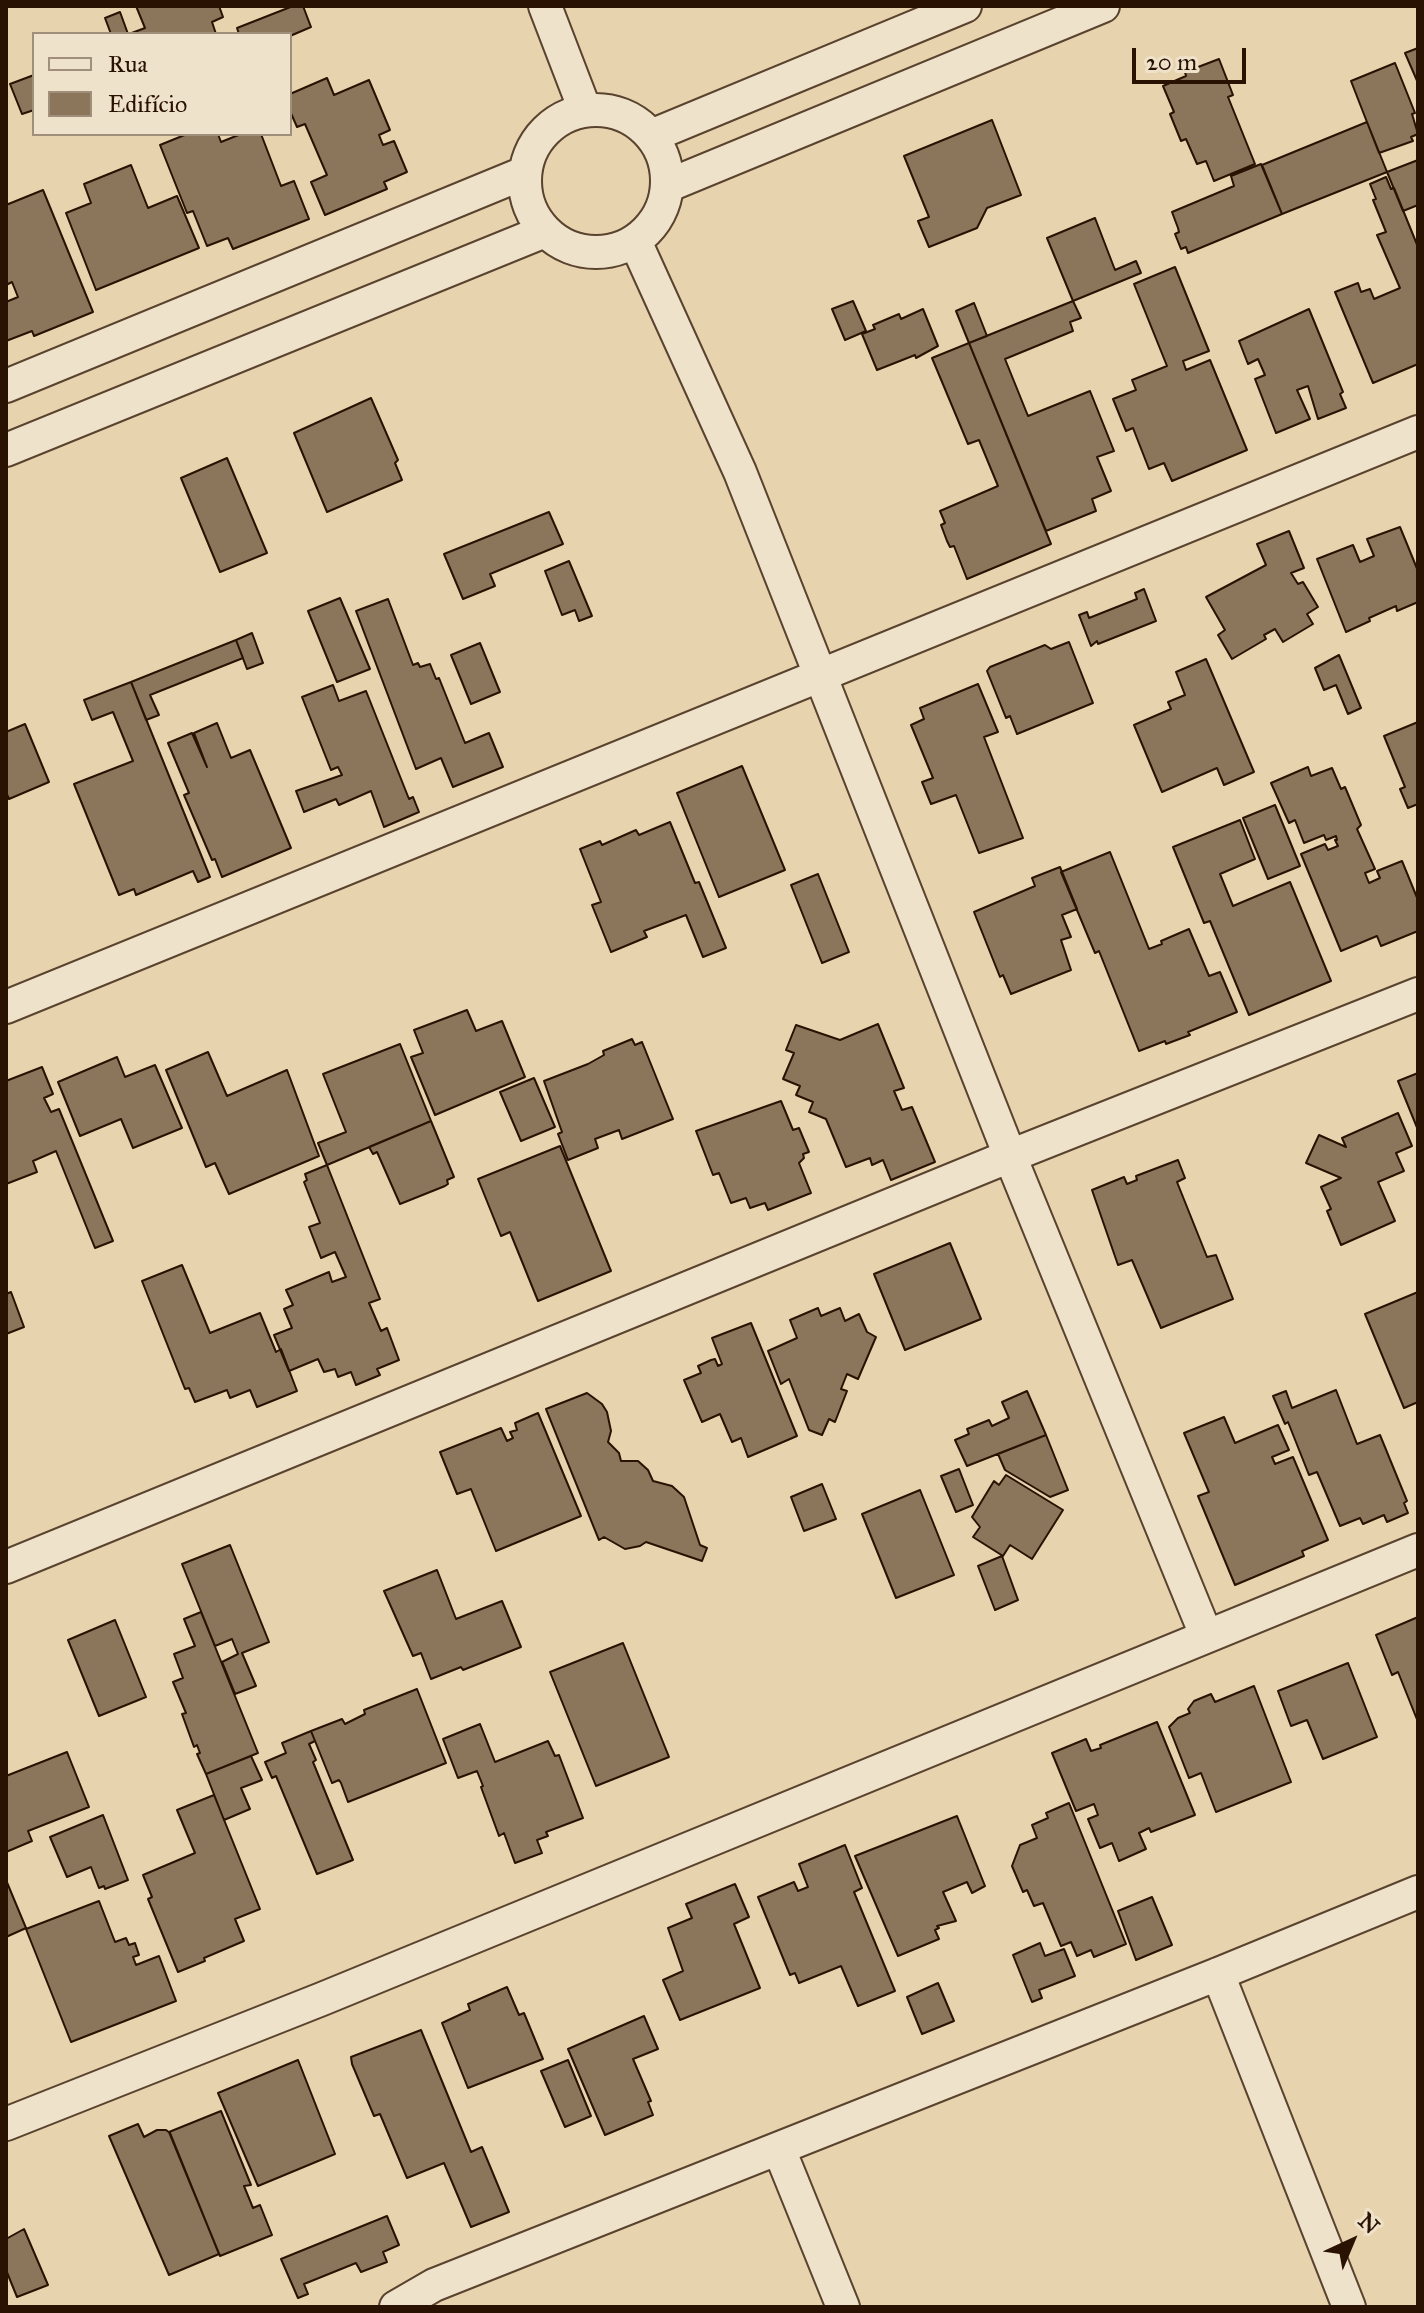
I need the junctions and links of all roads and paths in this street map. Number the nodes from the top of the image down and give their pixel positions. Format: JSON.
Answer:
{"nodes":[{"id":1,"x":545,"y":6,"type":"edge"},
{"id":2,"x":965,"y":6,"type":"edge"},
{"id":3,"x":1103,"y":6,"type":"edge"},
{"id":4,"x":585,"y":110,"type":"junction"},
{"id":5,"x":651,"y":136,"type":"junction"},
{"id":6,"x":524,"y":173,"type":"junction"},
{"id":7,"x":667,"y":186,"type":"junction"},
{"id":8,"x":545,"y":231,"type":"junction"},
{"id":9,"x":635,"y":241,"type":"junction"},
{"id":10,"x":6,"y":386,"type":"edge"},
{"id":11,"x":1418,"y":432,"type":"edge"},
{"id":12,"x":6,"y":450,"type":"edge"},
{"id":13,"x":819,"y":676,"type":"junction"},
{"id":14,"x":1418,"y":994,"type":"edge"},
{"id":15,"x":6,"y":1007,"type":"edge"},
{"id":16,"x":1010,"y":1156,"type":"junction"},
{"id":17,"x":1418,"y":1550,"type":"edge"},
{"id":18,"x":6,"y":1567,"type":"edge"},
{"id":19,"x":1206,"y":1635,"type":"junction"},
{"id":20,"x":1418,"y":1892,"type":"edge"},
{"id":21,"x":1218,"y":1974,"type":"junction"},
{"id":22,"x":6,"y":2124,"type":"edge"},
{"id":23,"x":779,"y":2149,"type":"junction"},
{"id":24,"x":396,"y":2307,"type":"edge"},
{"id":25,"x":843,"y":2307,"type":"edge"},
{"id":26,"x":1349,"y":2307,"type":"edge"}],
"edges":[{"from":1,"to":4,"type":"street"},
{"from":2,"to":5,"type":"street"},
{"from":3,"to":7,"type":"street"},
{"from":4,"to":5,"type":"street"},
{"from":4,"to":6,"type":"street"},
{"from":5,"to":7,"type":"street"},
{"from":6,"to":8,"type":"street"},
{"from":6,"to":10,"type":"street"},
{"from":7,"to":9,"type":"street"},
{"from":8,"to":9,"type":"street"},
{"from":8,"to":12,"type":"street"},
{"from":9,"to":13,"type":"street"},
{"from":11,"to":13,"type":"street"},
{"from":13,"to":15,"type":"street"},
{"from":13,"to":16,"type":"street"},
{"from":14,"to":16,"type":"street"},
{"from":16,"to":18,"type":"street"},
{"from":16,"to":19,"type":"street"},
{"from":17,"to":19,"type":"street"},
{"from":19,"to":22,"type":"street"},
{"from":20,"to":21,"type":"street"},
{"from":21,"to":23,"type":"street"},
{"from":21,"to":26,"type":"street"},
{"from":23,"to":24,"type":"street"},
{"from":23,"to":25,"type":"street"}]}
